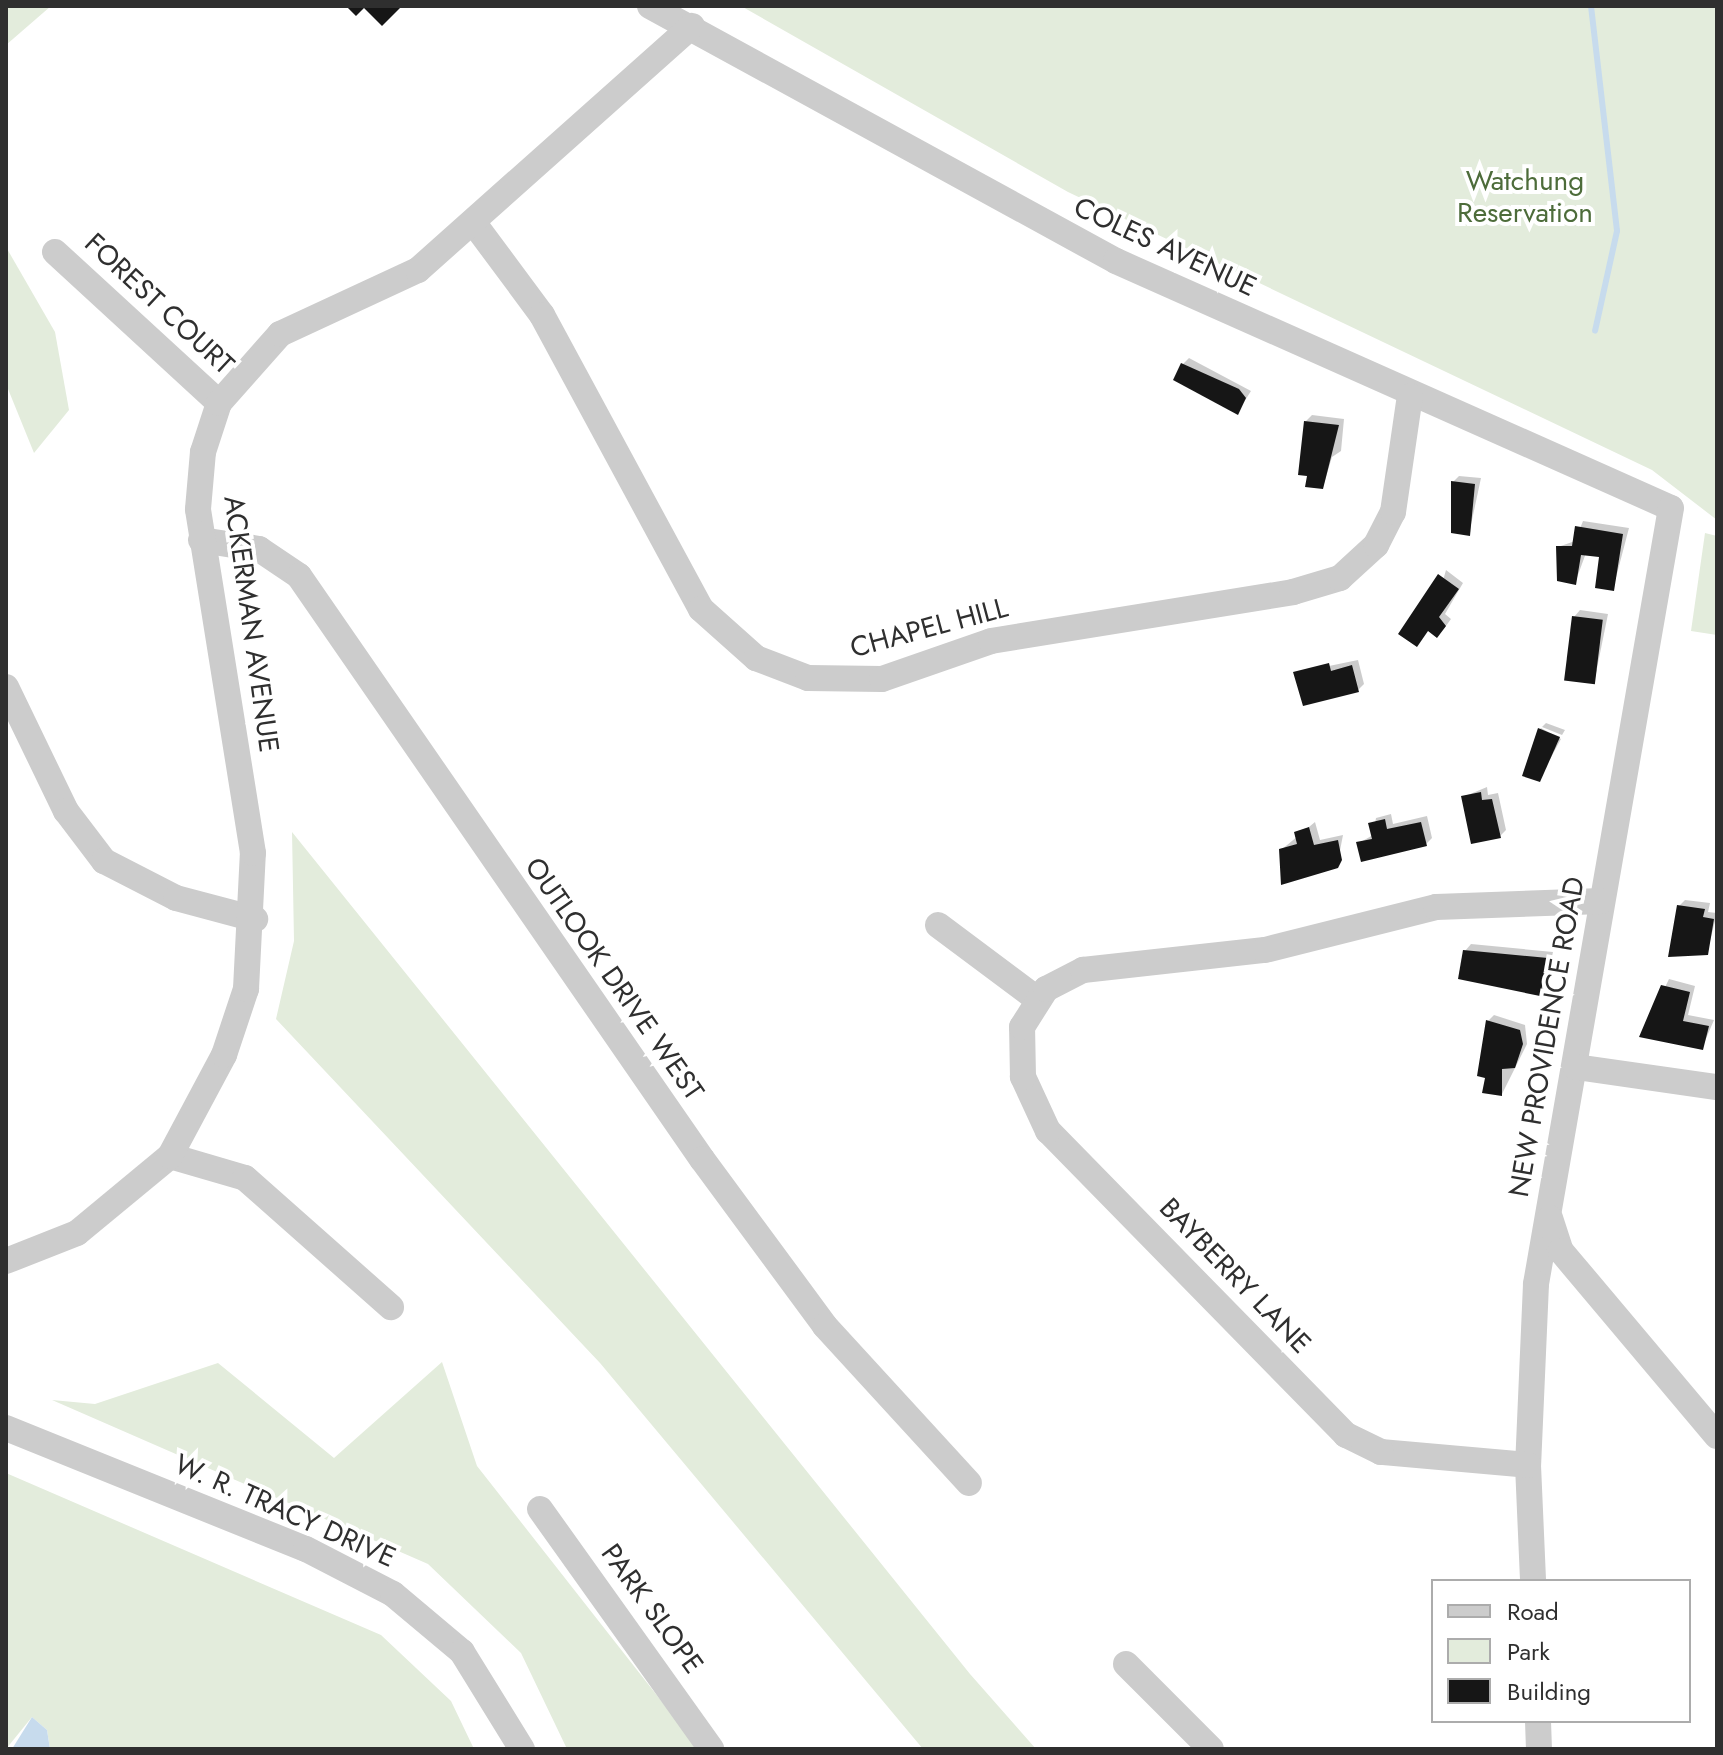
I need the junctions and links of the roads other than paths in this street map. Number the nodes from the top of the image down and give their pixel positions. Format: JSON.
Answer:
{"nodes":[{"id":1,"x":650,"y":6,"type":"edge"},
{"id":2,"x":692,"y":26,"type":"junction"},
{"id":3,"x":473,"y":222,"type":"junction"},
{"id":4,"x":55,"y":252,"type":"dead end"},
{"id":5,"x":1410,"y":396,"type":"junction"},
{"id":6,"x":219,"y":403,"type":"junction"},
{"id":7,"x":1671,"y":508,"type":"joint"},
{"id":8,"x":201,"y":540,"type":"junction"},
{"id":9,"x":6,"y":687,"type":"edge"},
{"id":10,"x":1602,"y":901,"type":"junction"},
{"id":11,"x":255,"y":919,"type":"junction"},
{"id":12,"x":938,"y":925,"type":"dead end"},
{"id":13,"x":1037,"y":999,"type":"junction"},
{"id":14,"x":1576,"y":1067,"type":"junction"},
{"id":15,"x":1717,"y":1087,"type":"edge"},
{"id":16,"x":170,"y":1156,"type":"junction"},
{"id":17,"x":1549,"y":1215,"type":"junction"},
{"id":18,"x":6,"y":1261,"type":"edge"},
{"id":19,"x":391,"y":1307,"type":"dead end"},
{"id":20,"x":6,"y":1428,"type":"edge"},
{"id":21,"x":1717,"y":1436,"type":"edge"},
{"id":22,"x":1528,"y":1465,"type":"junction"},
{"id":23,"x":969,"y":1483,"type":"dead end"},
{"id":24,"x":540,"y":1509,"type":"dead end"},
{"id":25,"x":1533,"y":1579,"type":"edge"},
{"id":26,"x":1126,"y":1664,"type":"dead end"},
{"id":27,"x":1538,"y":1723,"type":"edge"},
{"id":28,"x":522,"y":1749,"type":"edge"},
{"id":29,"x":711,"y":1749,"type":"edge"},
{"id":30,"x":1211,"y":1749,"type":"edge"},
{"id":31,"x":1539,"y":1749,"type":"edge"}],
"edges":[{"from":1,"to":2,"type":"street","name":"COLES AVENUE"},
{"from":2,"to":3,"type":"street","name":"ACKERMAN AVENUE"},
{"from":2,"to":5,"type":"street","name":"COLES AVENUE"},
{"from":3,"to":5,"type":"street","name":"CHAPEL HILL"},
{"from":3,"to":6,"type":"street","name":"ACKERMAN AVENUE"},
{"from":4,"to":6,"type":"street","name":"FOREST COURT"},
{"from":5,"to":7,"type":"street","name":"COLES AVENUE"},
{"from":6,"to":8,"type":"street","name":"ACKERMAN AVENUE"},
{"from":7,"to":10,"type":"street","name":"NEW PROVIDENCE ROAD"},
{"from":8,"to":11,"type":"street","name":"ACKERMAN AVENUE"},
{"from":8,"to":23,"type":"street","name":"OUTLOOK DRIVE WEST"},
{"from":9,"to":11,"type":"street"},
{"from":10,"to":13,"type":"street"},
{"from":10,"to":14,"type":"street","name":"NEW PROVIDENCE ROAD"},
{"from":11,"to":16,"type":"street","name":"ACKERMAN AVENUE"},
{"from":12,"to":13,"type":"street"},
{"from":13,"to":22,"type":"street","name":"BAYBERRY LANE"},
{"from":14,"to":15,"type":"street"},
{"from":14,"to":17,"type":"street","name":"NEW PROVIDENCE ROAD"},
{"from":16,"to":18,"type":"street","name":"ACKERMAN AVENUE"},
{"from":16,"to":19,"type":"street"},
{"from":17,"to":21,"type":"street"},
{"from":17,"to":22,"type":"street","name":"NEW PROVIDENCE ROAD"},
{"from":20,"to":28,"type":"street","name":"W. R. TRACY DRIVE"},
{"from":22,"to":25,"type":"street","name":"NEW PROVIDENCE ROAD"},
{"from":24,"to":29,"type":"street","name":"PARK SLOPE"},
{"from":26,"to":30,"type":"street"},
{"from":27,"to":31,"type":"street"}]}
